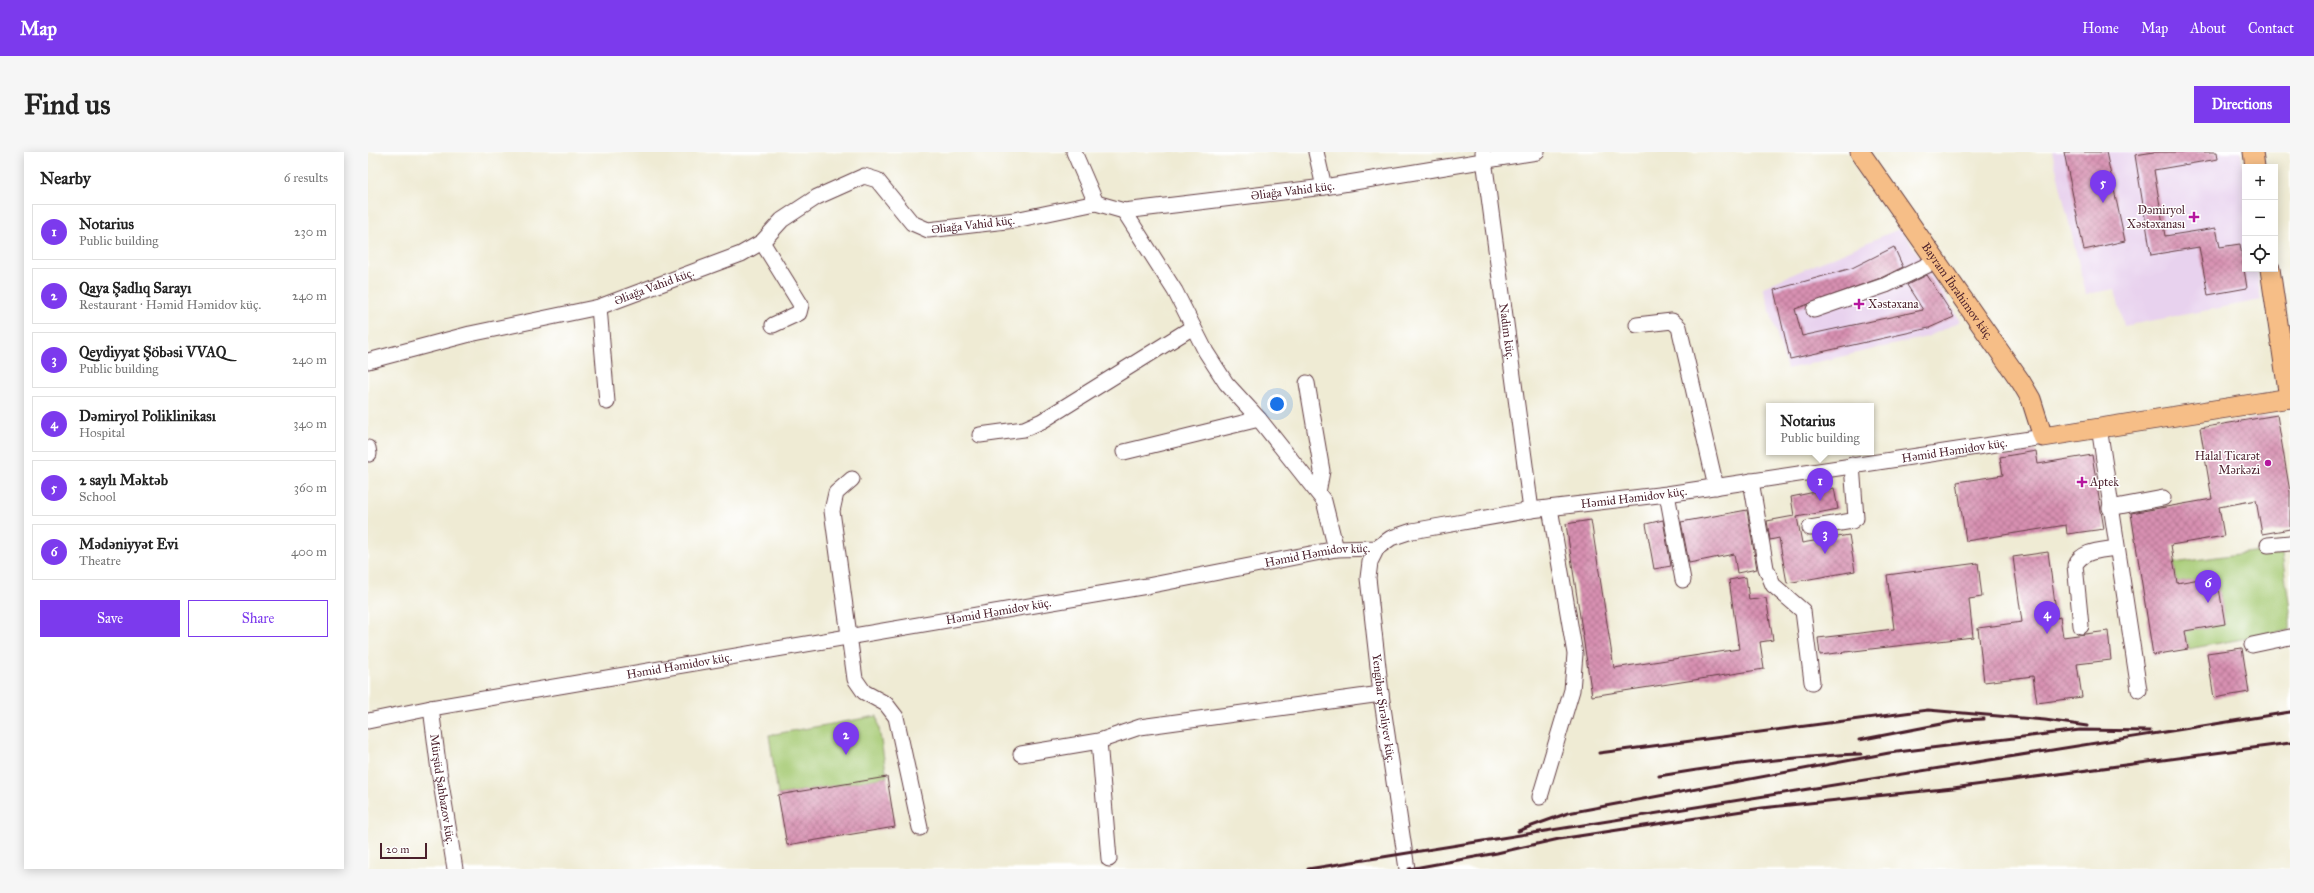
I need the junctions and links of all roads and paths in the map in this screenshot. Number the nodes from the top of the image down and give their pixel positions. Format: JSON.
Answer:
{"nodes":[{"id":1,"x":1074,"y":152,"type":"edge"},
{"id":2,"x":1316,"y":152,"type":"edge"},
{"id":3,"x":1537,"y":152,"type":"edge"},
{"id":4,"x":1860,"y":152,"type":"edge"},
{"id":5,"x":2253,"y":152,"type":"edge"},
{"id":6,"x":1484,"y":156,"type":"edge"},
{"id":7,"x":2255,"y":164,"type":"edge"},
{"id":8,"x":1324,"y":187,"type":"junction"},
{"id":9,"x":1096,"y":203,"type":"junction"},
{"id":10,"x":1124,"y":211,"type":"junction"},
{"id":11,"x":762,"y":242,"type":"junction"},
{"id":12,"x":1936,"y":261,"type":"junction"},
{"id":13,"x":2270,"y":272,"type":"edge"},
{"id":14,"x":599,"y":307,"type":"junction"},
{"id":15,"x":1814,"y":310,"type":"dead end"},
{"id":16,"x":773,"y":325,"type":"dead end"},
{"id":17,"x":1637,"y":325,"type":"dead end"},
{"id":18,"x":1193,"y":327,"type":"junction"},
{"id":19,"x":368,"y":361,"type":"edge"},
{"id":20,"x":1307,"y":383,"type":"dead end"},
{"id":21,"x":2290,"y":400,"type":"edge"},
{"id":22,"x":607,"y":402,"type":"dead end"},
{"id":23,"x":1259,"y":419,"type":"junction"},
{"id":24,"x":2099,"y":427,"type":"junction"},
{"id":25,"x":980,"y":435,"type":"dead end"},
{"id":26,"x":2043,"y":437,"type":"junction"},
{"id":27,"x":1124,"y":452,"type":"dead end"},
{"id":28,"x":1852,"y":465,"type":"junction"},
{"id":29,"x":852,"y":479,"type":"dead end"},
{"id":30,"x":1751,"y":481,"type":"junction"},
{"id":31,"x":1716,"y":486,"type":"junction"},
{"id":32,"x":1318,"y":493,"type":"junction"},
{"id":33,"x":1667,"y":494,"type":"junction"},
{"id":34,"x":2163,"y":498,"type":"dead end"},
{"id":35,"x":1550,"y":508,"type":"junction"},
{"id":36,"x":2110,"y":508,"type":"junction"},
{"id":37,"x":1532,"y":510,"type":"junction"},
{"id":38,"x":1810,"y":528,"type":"dead end"},
{"id":39,"x":2290,"y":543,"type":"edge"},
{"id":40,"x":2268,"y":545,"type":"dead end"},
{"id":41,"x":1377,"y":548,"type":"junction"},
{"id":42,"x":2116,"y":548,"type":"junction"},
{"id":43,"x":1336,"y":549,"type":"junction"},
{"id":44,"x":1683,"y":580,"type":"dead end"},
{"id":45,"x":2081,"y":626,"type":"dead end"},
{"id":46,"x":2290,"y":637,"type":"edge"},
{"id":47,"x":849,"y":638,"type":"junction"},
{"id":48,"x":2252,"y":645,"type":"dead end"},
{"id":49,"x":1812,"y":682,"type":"dead end"},
{"id":50,"x":2139,"y":690,"type":"dead end"},
{"id":51,"x":1381,"y":694,"type":"junction"},
{"id":52,"x":431,"y":708,"type":"junction"},
{"id":53,"x":368,"y":721,"type":"edge"},
{"id":54,"x":1099,"y":741,"type":"junction"},
{"id":55,"x":1022,"y":754,"type":"dead end"},
{"id":56,"x":1540,"y":797,"type":"dead end"},
{"id":57,"x":920,"y":828,"type":"dead end"},
{"id":58,"x":1109,"y":859,"type":"dead end"},
{"id":59,"x":455,"y":869,"type":"edge"},
{"id":60,"x":1407,"y":869,"type":"edge"}],
"edges":[{"from":1,"to":9,"type":"street"},
{"from":2,"to":8,"type":"street"},
{"from":3,"to":6,"type":"street","name":"Əliağa Vahid küç."},
{"from":4,"to":12,"type":"main road","name":"Bayram İbrahimov küç."},
{"from":5,"to":7,"type":"main road"},
{"from":6,"to":8,"type":"street","name":"Əliağa Vahid küç."},
{"from":6,"to":37,"type":"street","name":"Nadim küç."},
{"from":8,"to":10,"type":"street","name":"Əliağa Vahid küç."},
{"from":9,"to":10,"type":"street","name":"Əliağa Vahid küç."},
{"from":9,"to":11,"type":"street","name":"Əliağa Vahid küç."},
{"from":10,"to":18,"type":"street"},
{"from":11,"to":14,"type":"street","name":"Əliağa Vahid küç."},
{"from":11,"to":16,"type":"street"},
{"from":12,"to":15,"type":"street"},
{"from":12,"to":26,"type":"main road","name":"Bayram İbrahimov küç."},
{"from":13,"to":21,"type":"main road"},
{"from":14,"to":19,"type":"street","name":"Əliağa Vahid küç."},
{"from":14,"to":22,"type":"street"},
{"from":17,"to":31,"type":"street"},
{"from":18,"to":23,"type":"street"},
{"from":18,"to":25,"type":"street"},
{"from":20,"to":32,"type":"street"},
{"from":21,"to":24,"type":"main road","name":"Həmid Həmidov küç."},
{"from":23,"to":27,"type":"street"},
{"from":23,"to":32,"type":"street"},
{"from":24,"to":26,"type":"main road","name":"Həmid Həmidov küç."},
{"from":24,"to":36,"type":"street"},
{"from":26,"to":28,"type":"street","name":"Həmid Həmidov küç."},
{"from":28,"to":30,"type":"street","name":"Həmid Həmidov küç."},
{"from":28,"to":38,"type":"street"},
{"from":29,"to":47,"type":"street"},
{"from":30,"to":31,"type":"street","name":"Həmid Həmidov küç."},
{"from":30,"to":49,"type":"street"},
{"from":31,"to":33,"type":"street","name":"Həmid Həmidov küç."},
{"from":32,"to":43,"type":"street"},
{"from":33,"to":35,"type":"street","name":"Həmid Həmidov küç."},
{"from":33,"to":44,"type":"street"},
{"from":34,"to":36,"type":"street"},
{"from":35,"to":37,"type":"street","name":"Həmid Həmidov küç."},
{"from":35,"to":56,"type":"street"},
{"from":36,"to":42,"type":"street"},
{"from":37,"to":41,"type":"street","name":"Həmid Həmidov küç."},
{"from":39,"to":40,"type":"street"},
{"from":41,"to":43,"type":"street","name":"Həmid Həmidov küç."},
{"from":41,"to":51,"type":"street","name":"Yengibar Şirəliyev küç."},
{"from":42,"to":45,"type":"street"},
{"from":42,"to":50,"type":"street"},
{"from":43,"to":47,"type":"street","name":"Həmid Həmidov küç."},
{"from":46,"to":48,"type":"street"},
{"from":47,"to":52,"type":"street","name":"Həmid Həmidov küç."},
{"from":47,"to":57,"type":"street"},
{"from":51,"to":54,"type":"street"},
{"from":51,"to":60,"type":"street","name":"Yengibar Şirəliyev küç."},
{"from":52,"to":53,"type":"street","name":"Həmid Həmidov küç."},
{"from":52,"to":59,"type":"street","name":"Mürşüd Şahbazov küç."},
{"from":54,"to":55,"type":"street"},
{"from":54,"to":58,"type":"street"}]}
